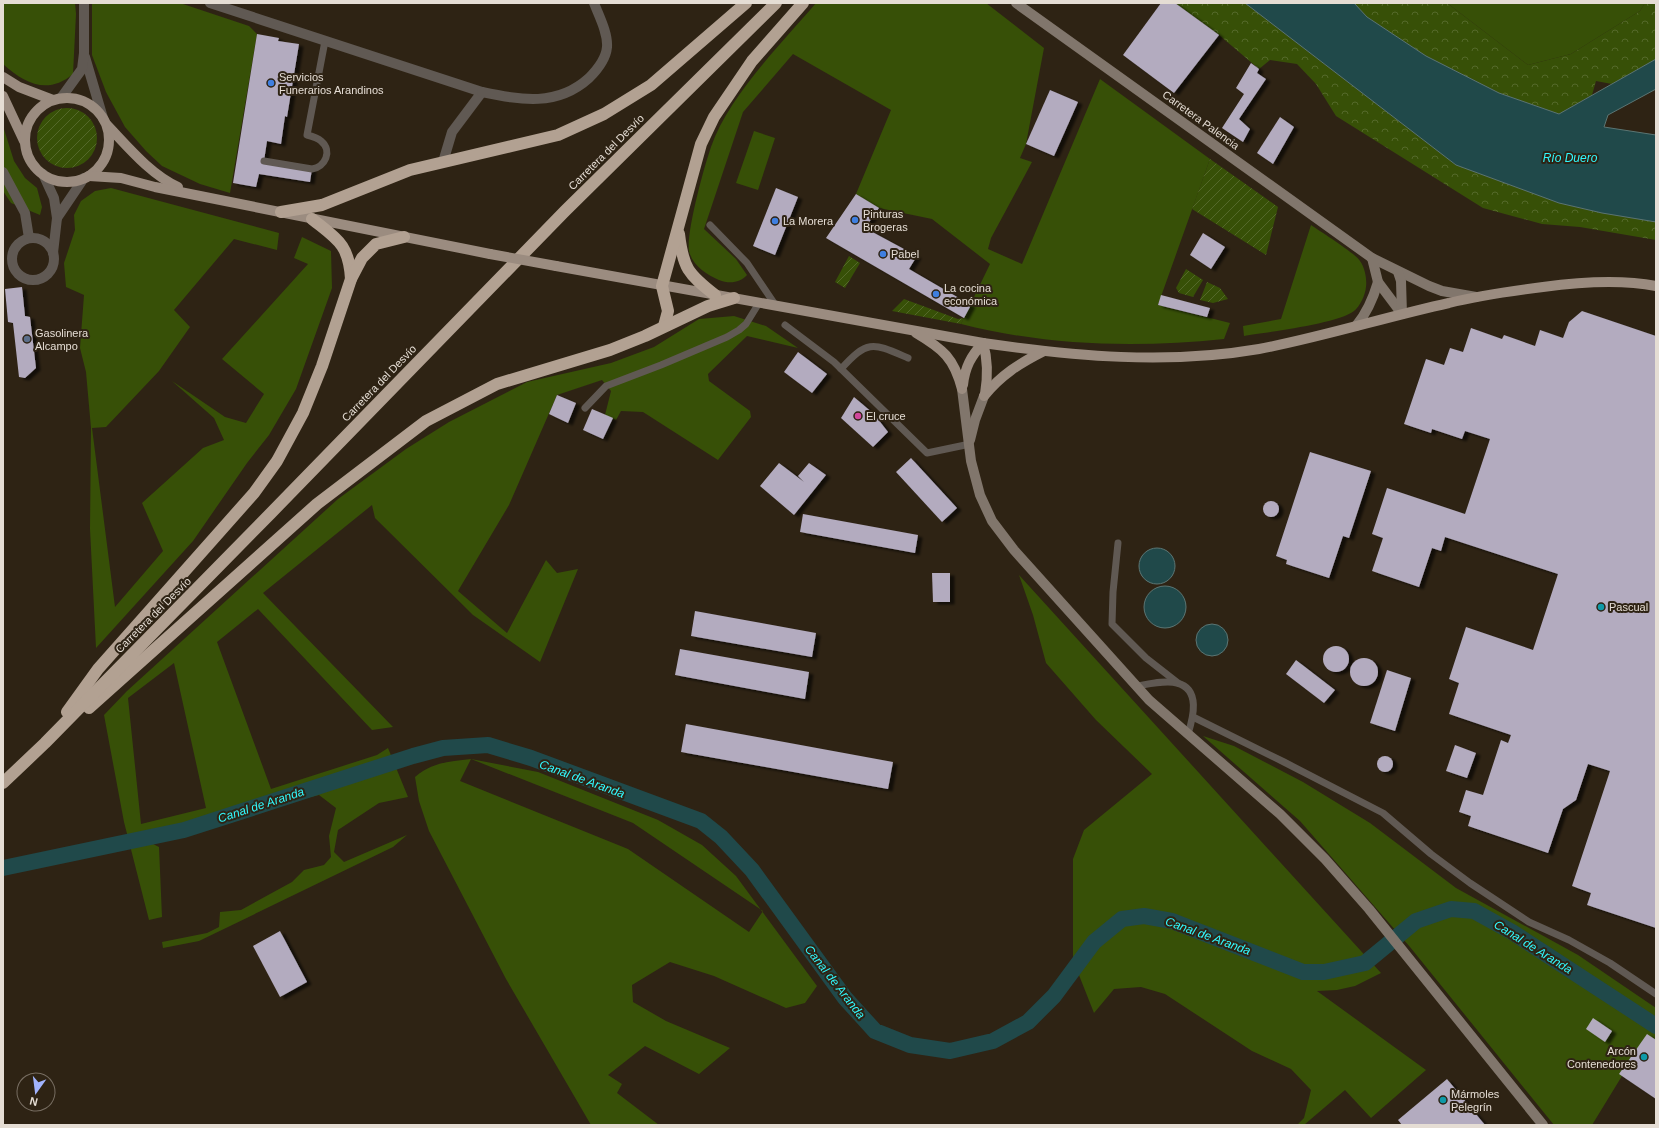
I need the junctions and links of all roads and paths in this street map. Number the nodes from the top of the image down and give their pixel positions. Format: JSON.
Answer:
{"nodes":[{"id":1,"x":84,"y":3,"type":"edge"},
{"id":2,"x":210,"y":3,"type":"edge"},
{"id":3,"x":594,"y":3,"type":"edge"},
{"id":4,"x":746,"y":3,"type":"edge"},
{"id":5,"x":776,"y":3,"type":"edge"},
{"id":6,"x":803,"y":3,"type":"edge"},
{"id":7,"x":1016,"y":3,"type":"edge"},
{"id":8,"x":325,"y":40,"type":"junction"},
{"id":9,"x":84,"y":53,"type":"junction"},
{"id":10,"x":3,"y":77,"type":"edge"},
{"id":11,"x":482,"y":92,"type":"junction"},
{"id":12,"x":3,"y":96,"type":"edge"},
{"id":13,"x":57,"y":99,"type":"junction"},
{"id":14,"x":105,"y":121,"type":"junction"},
{"id":15,"x":25,"y":145,"type":"junction"},
{"id":16,"x":264,"y":161,"type":"dead end"},
{"id":17,"x":443,"y":162,"type":"junction"},
{"id":18,"x":3,"y":172,"type":"edge"},
{"id":19,"x":43,"y":174,"type":"junction"},
{"id":20,"x":87,"y":177,"type":"junction"},
{"id":21,"x":193,"y":194,"type":"junction"},
{"id":22,"x":281,"y":212,"type":"junction"},
{"id":23,"x":57,"y":218,"type":"junction"},
{"id":24,"x":312,"y":219,"type":"junction"},
{"id":25,"x":710,"y":225,"type":"dead end"},
{"id":26,"x":679,"y":227,"type":"junction"},
{"id":27,"x":56,"y":229,"type":"junction"},
{"id":28,"x":404,"y":237,"type":"junction"},
{"id":29,"x":34,"y":238,"type":"junction"},
{"id":30,"x":53,"y":253,"type":"junction"},
{"id":31,"x":1372,"y":258,"type":"junction"},
{"id":32,"x":1398,"y":272,"type":"junction"},
{"id":33,"x":351,"y":279,"type":"junction"},
{"id":34,"x":1378,"y":282,"type":"junction"},
{"id":35,"x":662,"y":286,"type":"junction"},
{"id":36,"x":1656,"y":286,"type":"edge"},
{"id":37,"x":715,"y":295,"type":"junction"},
{"id":38,"x":1476,"y":297,"type":"junction"},
{"id":39,"x":734,"y":298,"type":"junction"},
{"id":40,"x":758,"y":303,"type":"junction"},
{"id":41,"x":776,"y":306,"type":"junction"},
{"id":42,"x":1402,"y":314,"type":"junction"},
{"id":43,"x":785,"y":325,"type":"dead end"},
{"id":44,"x":664,"y":326,"type":"junction"},
{"id":45,"x":1356,"y":326,"type":"junction"},
{"id":46,"x":911,"y":330,"type":"junction"},
{"id":47,"x":983,"y":343,"type":"junction"},
{"id":48,"x":1044,"y":351,"type":"junction"},
{"id":49,"x":908,"y":358,"type":"dead end"},
{"id":50,"x":841,"y":369,"type":"junction"},
{"id":51,"x":962,"y":389,"type":"junction"},
{"id":52,"x":984,"y":396,"type":"junction"},
{"id":53,"x":586,"y":408,"type":"dead end"},
{"id":54,"x":970,"y":444,"type":"junction"},
{"id":55,"x":1118,"y":543,"type":"dead end"},
{"id":56,"x":1178,"y":683,"type":"junction"},
{"id":57,"x":1137,"y":686,"type":"junction"},
{"id":58,"x":1193,"y":717,"type":"junction"},
{"id":59,"x":1188,"y":734,"type":"junction"},
{"id":60,"x":44,"y":743,"type":"junction"},
{"id":61,"x":34,"y":754,"type":"junction"},
{"id":62,"x":3,"y":783,"type":"edge"},
{"id":63,"x":1656,"y":994,"type":"edge"},
{"id":64,"x":1543,"y":1125,"type":"edge"}],
"edges":[{"from":1,"to":9,"type":"street"},
{"from":2,"to":8,"type":"street"},
{"from":3,"to":11,"type":"street"},
{"from":4,"to":17,"type":"highway"},
{"from":5,"to":60,"type":"highway","name":"Carretera del Desvío"},
{"from":6,"to":26,"type":"highway"},
{"from":7,"to":31,"type":"street","name":"Carretera Palencia"},
{"from":8,"to":11,"type":"street"},
{"from":8,"to":16,"type":"lane"},
{"from":9,"to":13,"type":"street"},
{"from":9,"to":14,"type":"street"},
{"from":10,"to":13,"type":"main road"},
{"from":11,"to":17,"type":"street"},
{"from":12,"to":15,"type":"main road"},
{"from":13,"to":14,"type":"main road"},
{"from":13,"to":15,"type":"main road"},
{"from":14,"to":20,"type":"main road"},
{"from":14,"to":21,"type":"main road"},
{"from":15,"to":19,"type":"main road"},
{"from":17,"to":22,"type":"highway"},
{"from":18,"to":29,"type":"street"},
{"from":19,"to":20,"type":"main road"},
{"from":19,"to":23,"type":"street"},
{"from":20,"to":21,"type":"main road"},
{"from":20,"to":23,"type":"street"},
{"from":21,"to":22,"type":"main road"},
{"from":22,"to":24,"type":"main road"},
{"from":23,"to":27,"type":"street"},
{"from":24,"to":28,"type":"main road"},
{"from":24,"to":33,"type":"highway"},
{"from":25,"to":41,"type":"lane"},
{"from":26,"to":35,"type":"highway"},
{"from":26,"to":37,"type":"highway"},
{"from":27,"to":29,"type":"street"},
{"from":27,"to":30,"type":"street"},
{"from":28,"to":33,"type":"highway"},
{"from":28,"to":35,"type":"main road","bridge":true},
{"from":29,"to":30,"type":"street"},
{"from":29,"to":30,"type":"street"},
{"from":31,"to":32,"type":"street","name":"Carretera Palencia"},
{"from":31,"to":34,"type":"street"},
{"from":32,"to":38,"type":"street","name":"Carretera Palencia"},
{"from":32,"to":42,"type":"street"},
{"from":33,"to":60,"type":"highway"},
{"from":34,"to":42,"type":"street"},
{"from":34,"to":45,"type":"street"},
{"from":35,"to":37,"type":"main road"},
{"from":35,"to":44,"type":"highway"},
{"from":36,"to":38,"type":"main road"},
{"from":37,"to":39,"type":"main road"},
{"from":38,"to":42,"type":"main road"},
{"from":39,"to":40,"type":"main road"},
{"from":39,"to":44,"type":"highway"},
{"from":40,"to":41,"type":"main road"},
{"from":40,"to":53,"type":"lane"},
{"from":41,"to":46,"type":"main road"},
{"from":42,"to":45,"type":"main road"},
{"from":43,"to":50,"type":"lane"},
{"from":44,"to":61,"type":"highway"},
{"from":45,"to":48,"type":"main road"},
{"from":46,"to":47,"type":"main road"},
{"from":46,"to":51,"type":"main road"},
{"from":47,"to":48,"type":"main road"},
{"from":47,"to":51,"type":"main road"},
{"from":47,"to":52,"type":"main road"},
{"from":48,"to":52,"type":"main road"},
{"from":49,"to":50,"type":"lane"},
{"from":50,"to":54,"type":"lane"},
{"from":51,"to":54,"type":"street"},
{"from":52,"to":54,"type":"street"},
{"from":54,"to":57,"type":"street"},
{"from":55,"to":56,"type":"lane"},
{"from":56,"to":57,"type":"lane"},
{"from":56,"to":58,"type":"lane"},
{"from":57,"to":59,"type":"street"},
{"from":58,"to":59,"type":"lane"},
{"from":58,"to":63,"type":"lane"},
{"from":59,"to":64,"type":"street"},
{"from":60,"to":61,"type":"highway","name":"Carretera del Desvío"},
{"from":61,"to":62,"type":"highway","name":"Carretera del Desvío"}]}
